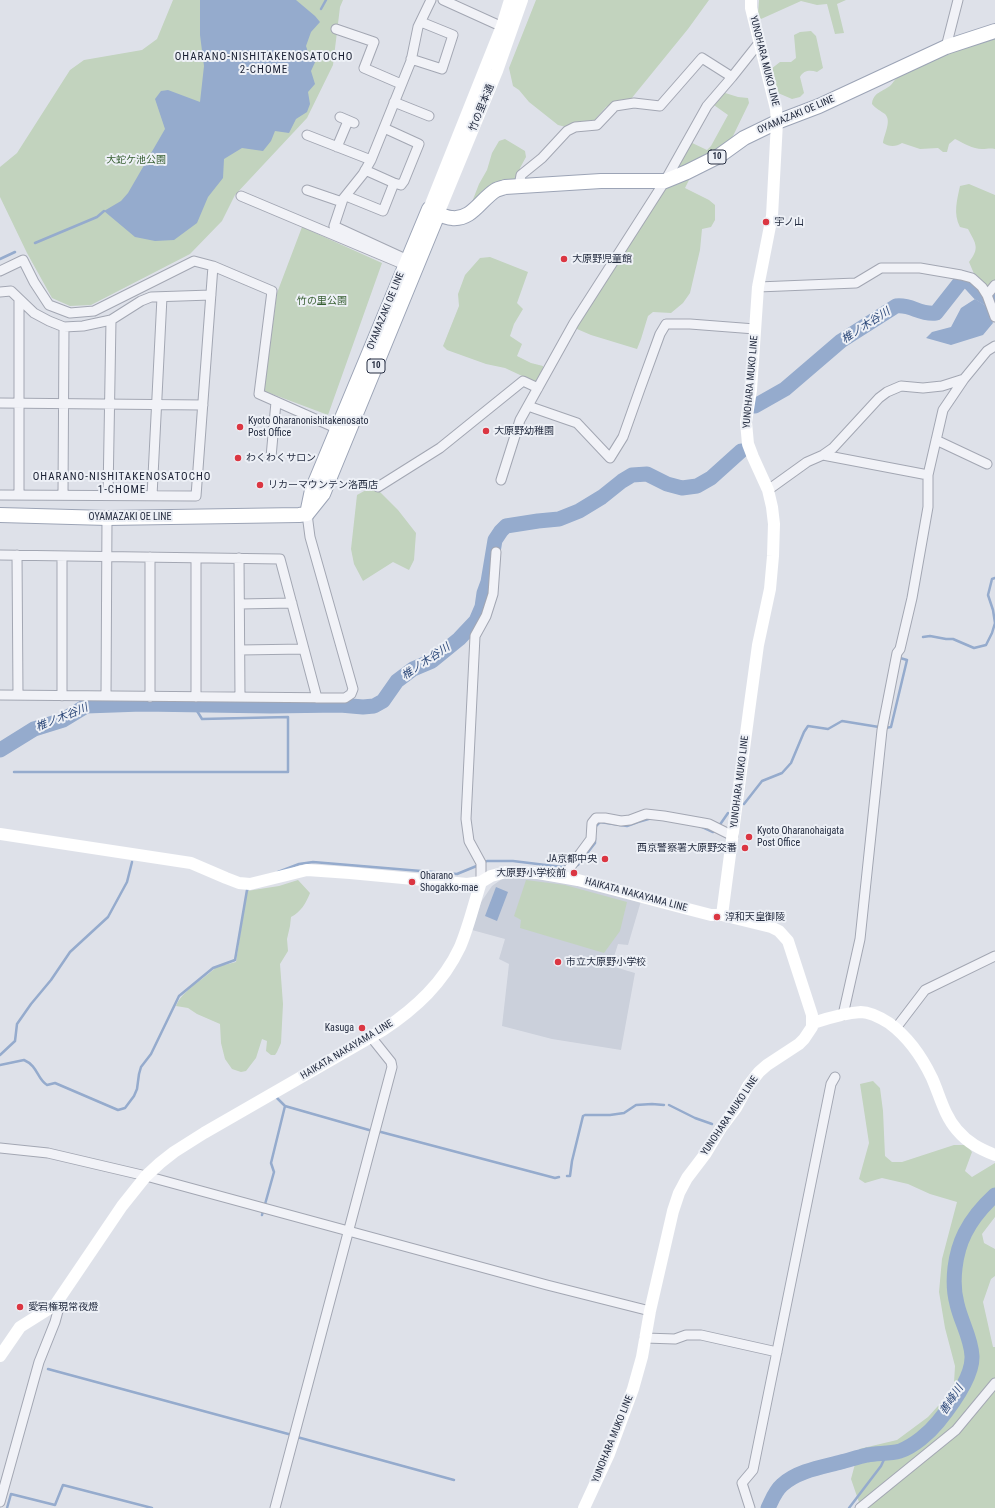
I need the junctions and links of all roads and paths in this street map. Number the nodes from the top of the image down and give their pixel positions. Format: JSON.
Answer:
{"nodes":[{"id":1,"x":430,"y":0,"type":"edge"},
{"id":2,"x":443,"y":0,"type":"edge"},
{"id":3,"x":510,"y":0,"type":"edge"},
{"id":4,"x":522,"y":0,"type":"edge"},
{"id":5,"x":751,"y":0,"type":"edge"},
{"id":6,"x":958,"y":0,"type":"edge"},
{"id":7,"x":421,"y":22,"type":"junction"},
{"id":8,"x":507,"y":28,"type":"junction"},
{"id":9,"x":336,"y":29,"type":"dead end"},
{"id":10,"x":995,"y":30,"type":"edge"},
{"id":11,"x":759,"y":43,"type":"junction"},
{"id":12,"x":946,"y":47,"type":"junction"},
{"id":13,"x":411,"y":59,"type":"junction"},
{"id":14,"x":732,"y":77,"type":"junction"},
{"id":15,"x":402,"y":84,"type":"junction"},
{"id":16,"x":394,"y":102,"type":"junction"},
{"id":17,"x":430,"y":116,"type":"dead end"},
{"id":18,"x":348,"y":120,"type":"dead end"},
{"id":19,"x":777,"y":122,"type":"junction"},
{"id":20,"x":384,"y":128,"type":"junction"},
{"id":21,"x":307,"y":135,"type":"dead end"},
{"id":22,"x":337,"y":147,"type":"junction"},
{"id":23,"x":370,"y":160,"type":"junction"},
{"id":24,"x":365,"y":170,"type":"junction"},
{"id":25,"x":665,"y":181,"type":"junction"},
{"id":26,"x":394,"y":183,"type":"junction"},
{"id":27,"x":519,"y":186,"type":"junction"},
{"id":28,"x":307,"y":190,"type":"dead end"},
{"id":29,"x":242,"y":196,"type":"dead end"},
{"id":30,"x":344,"y":199,"type":"junction"},
{"id":31,"x":434,"y":211,"type":"junction"},
{"id":32,"x":406,"y":263,"type":"junction"},
{"id":33,"x":213,"y":266,"type":"junction"},
{"id":34,"x":0,"y":271,"type":"edge"},
{"id":35,"x":995,"y":285,"type":"edge"},
{"id":36,"x":758,"y":286,"type":"junction"},
{"id":37,"x":0,"y":292,"type":"edge"},
{"id":38,"x":211,"y":295,"type":"junction"},
{"id":39,"x":162,"y":297,"type":"junction"},
{"id":40,"x":989,"y":299,"type":"junction"},
{"id":41,"x":19,"y":301,"type":"junction"},
{"id":42,"x":995,"y":317,"type":"edge"},
{"id":43,"x":111,"y":320,"type":"junction"},
{"id":44,"x":64,"y":327,"type":"junction"},
{"id":45,"x":755,"y":328,"type":"junction"},
{"id":46,"x":995,"y":346,"type":"edge"},
{"id":47,"x":964,"y":379,"type":"junction"},
{"id":48,"x":538,"y":388,"type":"junction"},
{"id":49,"x":276,"y":402,"type":"junction"},
{"id":50,"x":0,"y":403,"type":"edge"},
{"id":51,"x":19,"y":403,"type":"junction"},
{"id":52,"x":64,"y":404,"type":"junction"},
{"id":53,"x":110,"y":404,"type":"junction"},
{"id":54,"x":157,"y":405,"type":"junction"},
{"id":55,"x":203,"y":405,"type":"junction"},
{"id":56,"x":528,"y":406,"type":"junction"},
{"id":57,"x":338,"y":429,"type":"junction"},
{"id":58,"x":936,"y":440,"type":"junction"},
{"id":59,"x":823,"y":455,"type":"junction"},
{"id":60,"x":271,"y":457,"type":"dead end"},
{"id":61,"x":988,"y":464,"type":"dead end"},
{"id":62,"x":928,"y":475,"type":"junction"},
{"id":63,"x":501,"y":480,"type":"dead end"},
{"id":64,"x":378,"y":487,"type":"dead end"},
{"id":65,"x":768,"y":490,"type":"junction"},
{"id":66,"x":0,"y":495,"type":"edge"},
{"id":67,"x":19,"y":495,"type":"junction"},
{"id":68,"x":64,"y":495,"type":"junction"},
{"id":69,"x":108,"y":496,"type":"junction"},
{"id":70,"x":152,"y":496,"type":"junction"},
{"id":71,"x":307,"y":514,"type":"junction"},
{"id":72,"x":0,"y":515,"type":"edge"},
{"id":73,"x":107,"y":518,"type":"junction"},
{"id":74,"x":496,"y":552,"type":"dead end"},
{"id":75,"x":0,"y":555,"type":"edge"},
{"id":76,"x":16,"y":556,"type":"junction"},
{"id":77,"x":62,"y":556,"type":"junction"},
{"id":78,"x":107,"y":556,"type":"junction"},
{"id":79,"x":150,"y":557,"type":"junction"},
{"id":80,"x":196,"y":558,"type":"junction"},
{"id":81,"x":239,"y":558,"type":"junction"},
{"id":82,"x":292,"y":603,"type":"junction"},
{"id":83,"x":240,"y":604,"type":"junction"},
{"id":84,"x":304,"y":649,"type":"junction"},
{"id":85,"x":240,"y":650,"type":"junction"},
{"id":86,"x":0,"y":695,"type":"edge"},
{"id":87,"x":18,"y":696,"type":"junction"},
{"id":88,"x":62,"y":696,"type":"junction"},
{"id":89,"x":106,"y":696,"type":"junction"},
{"id":90,"x":150,"y":697,"type":"junction"},
{"id":91,"x":196,"y":697,"type":"junction"},
{"id":92,"x":240,"y":698,"type":"junction"},
{"id":93,"x":317,"y":698,"type":"junction"},
{"id":94,"x":0,"y":834,"type":"edge"},
{"id":95,"x":733,"y":836,"type":"junction"},
{"id":96,"x":563,"y":877,"type":"junction"},
{"id":97,"x":481,"y":882,"type":"junction"},
{"id":98,"x":722,"y":915,"type":"junction"},
{"id":99,"x":995,"y":956,"type":"edge"},
{"id":100,"x":843,"y":1015,"type":"junction"},
{"id":101,"x":813,"y":1023,"type":"junction"},
{"id":102,"x":896,"y":1028,"type":"junction"},
{"id":103,"x":371,"y":1037,"type":"junction"},
{"id":104,"x":835,"y":1077,"type":"dead end"},
{"id":105,"x":0,"y":1148,"type":"edge"},
{"id":106,"x":995,"y":1155,"type":"edge"},
{"id":107,"x":146,"y":1176,"type":"junction"},
{"id":108,"x":348,"y":1230,"type":"junction"},
{"id":109,"x":55,"y":1305,"type":"junction"},
{"id":110,"x":650,"y":1311,"type":"junction"},
{"id":111,"x":645,"y":1338,"type":"junction"},
{"id":112,"x":777,"y":1352,"type":"junction"},
{"id":113,"x":0,"y":1356,"type":"edge"},
{"id":114,"x":995,"y":1383,"type":"edge"},
{"id":115,"x":0,"y":1502,"type":"edge"},
{"id":116,"x":275,"y":1508,"type":"edge"},
{"id":117,"x":584,"y":1508,"type":"edge"},
{"id":118,"x":750,"y":1508,"type":"edge"},
{"id":119,"x":860,"y":1508,"type":"edge"}],
"edges":[{"from":1,"to":7,"type":"street"},
{"from":2,"to":8,"type":"street"},
{"from":3,"to":8,"type":"main road","name":"竹の里本通"},
{"from":4,"to":8,"type":"main road","name":"竹の里本通"},
{"from":5,"to":11,"type":"main road","name":"YUNOHARA MUKO LINE"},
{"from":6,"to":12,"type":"street"},
{"from":7,"to":13,"type":"street"},
{"from":7,"to":13,"type":"street"},
{"from":8,"to":31,"type":"main road","name":"竹の里本通"},
{"from":9,"to":15,"type":"street"},
{"from":10,"to":12,"type":"main road","name":"OYAMAZAKI OE LINE","number":"10"},
{"from":11,"to":14,"type":"street"},
{"from":11,"to":19,"type":"main road","name":"YUNOHARA MUKO LINE"},
{"from":12,"to":19,"type":"main road","name":"OYAMAZAKI OE LINE","number":"10"},
{"from":13,"to":15,"type":"street"},
{"from":14,"to":25,"type":"street"},
{"from":14,"to":27,"type":"street"},
{"from":15,"to":16,"type":"street"},
{"from":16,"to":17,"type":"street"},
{"from":16,"to":20,"type":"street"},
{"from":18,"to":22,"type":"street"},
{"from":19,"to":25,"type":"main road","name":"OYAMAZAKI OE LINE","number":"10"},
{"from":19,"to":36,"type":"main road","name":"YUNOHARA MUKO LINE"},
{"from":20,"to":23,"type":"street"},
{"from":20,"to":26,"type":"street"},
{"from":21,"to":22,"type":"street"},
{"from":22,"to":23,"type":"street"},
{"from":23,"to":24,"type":"street"},
{"from":24,"to":26,"type":"street"},
{"from":24,"to":30,"type":"street"},
{"from":25,"to":27,"type":"main road","name":"OYAMAZAKI OE LINE","number":"10"},
{"from":25,"to":48,"type":"street"},
{"from":26,"to":30,"type":"street"},
{"from":27,"to":31,"type":"main road","name":"OYAMAZAKI OE LINE","number":"10"},
{"from":28,"to":30,"type":"street"},
{"from":29,"to":32,"type":"street"},
{"from":30,"to":32,"type":"street"},
{"from":31,"to":32,"type":"main road","name":"OYAMAZAKI OE LINE","number":"10"},
{"from":31,"to":71,"type":"main road","name":"OYAMAZAKI OE LINE","number":"10"},
{"from":32,"to":57,"type":"main road","name":"OYAMAZAKI OE LINE","number":"10"},
{"from":33,"to":34,"type":"street"},
{"from":33,"to":38,"type":"street"},
{"from":33,"to":49,"type":"street"},
{"from":35,"to":40,"type":"street"},
{"from":36,"to":40,"type":"street"},
{"from":36,"to":45,"type":"main road","name":"YUNOHARA MUKO LINE"},
{"from":37,"to":41,"type":"street"},
{"from":38,"to":39,"type":"street"},
{"from":38,"to":55,"type":"street"},
{"from":39,"to":43,"type":"street"},
{"from":39,"to":54,"type":"street"},
{"from":40,"to":42,"type":"street"},
{"from":41,"to":44,"type":"street"},
{"from":41,"to":51,"type":"street"},
{"from":43,"to":44,"type":"street"},
{"from":43,"to":53,"type":"street"},
{"from":44,"to":52,"type":"street"},
{"from":45,"to":56,"type":"street"},
{"from":45,"to":65,"type":"main road","name":"YUNOHARA MUKO LINE"},
{"from":46,"to":47,"type":"street"},
{"from":47,"to":58,"type":"street"},
{"from":47,"to":59,"type":"street"},
{"from":48,"to":56,"type":"street"},
{"from":48,"to":64,"type":"street"},
{"from":49,"to":57,"type":"street"},
{"from":49,"to":60,"type":"street"},
{"from":50,"to":51,"type":"street"},
{"from":51,"to":52,"type":"street"},
{"from":51,"to":67,"type":"street"},
{"from":52,"to":53,"type":"street"},
{"from":52,"to":68,"type":"street"},
{"from":53,"to":54,"type":"street"},
{"from":53,"to":69,"type":"street"},
{"from":54,"to":55,"type":"street"},
{"from":54,"to":70,"type":"street"},
{"from":55,"to":70,"type":"street"},
{"from":56,"to":63,"type":"street"},
{"from":57,"to":71,"type":"main road","name":"OYAMAZAKI OE LINE","number":"10"},
{"from":58,"to":61,"type":"street"},
{"from":58,"to":62,"type":"street"},
{"from":59,"to":62,"type":"street"},
{"from":59,"to":65,"type":"street"},
{"from":62,"to":100,"type":"street"},
{"from":65,"to":95,"type":"main road","name":"YUNOHARA MUKO LINE"},
{"from":66,"to":67,"type":"street"},
{"from":67,"to":68,"type":"street"},
{"from":68,"to":69,"type":"street"},
{"from":69,"to":70,"type":"street"},
{"from":71,"to":73,"type":"main road","name":"OYAMAZAKI OE LINE"},
{"from":71,"to":93,"type":"street"},
{"from":72,"to":73,"type":"main road","name":"OYAMAZAKI OE LINE"},
{"from":73,"to":78,"type":"street"},
{"from":74,"to":97,"type":"street"},
{"from":75,"to":76,"type":"street"},
{"from":76,"to":77,"type":"street"},
{"from":76,"to":87,"type":"street"},
{"from":77,"to":78,"type":"street"},
{"from":77,"to":88,"type":"street"},
{"from":78,"to":79,"type":"street"},
{"from":78,"to":89,"type":"street"},
{"from":79,"to":80,"type":"street"},
{"from":79,"to":90,"type":"street"},
{"from":80,"to":81,"type":"street"},
{"from":80,"to":91,"type":"street"},
{"from":81,"to":82,"type":"street"},
{"from":81,"to":83,"type":"street"},
{"from":82,"to":83,"type":"street"},
{"from":82,"to":84,"type":"street"},
{"from":83,"to":85,"type":"street"},
{"from":84,"to":85,"type":"street"},
{"from":84,"to":93,"type":"street"},
{"from":85,"to":92,"type":"street"},
{"from":86,"to":87,"type":"street"},
{"from":87,"to":88,"type":"street"},
{"from":88,"to":89,"type":"street"},
{"from":89,"to":90,"type":"street"},
{"from":90,"to":91,"type":"street"},
{"from":91,"to":92,"type":"street"},
{"from":92,"to":93,"type":"street"},
{"from":94,"to":97,"type":"main road"},
{"from":95,"to":96,"type":"street"},
{"from":95,"to":98,"type":"main road","name":"YUNOHARA MUKO LINE"},
{"from":96,"to":97,"type":"main road","name":"HAIKATA NAKAYAMA LINE"},
{"from":96,"to":98,"type":"main road","name":"HAIKATA NAKAYAMA LINE"},
{"from":97,"to":103,"type":"main road","name":"HAIKATA NAKAYAMA LINE"},
{"from":98,"to":101,"type":"main road"},
{"from":99,"to":102,"type":"street"},
{"from":100,"to":101,"type":"main road"},
{"from":100,"to":102,"type":"main road"},
{"from":101,"to":110,"type":"main road","name":"YUNOHARA MUKO LINE"},
{"from":102,"to":106,"type":"main road"},
{"from":103,"to":107,"type":"main road","name":"HAIKATA NAKAYAMA LINE"},
{"from":103,"to":108,"type":"street"},
{"from":104,"to":112,"type":"street"},
{"from":105,"to":107,"type":"street"},
{"from":107,"to":108,"type":"street"},
{"from":107,"to":109,"type":"main road","name":"HAIKATA NAKAYAMA LINE"},
{"from":108,"to":110,"type":"street"},
{"from":108,"to":116,"type":"street"},
{"from":109,"to":113,"type":"main road","name":"HAIKATA NAKAYAMA LINE"},
{"from":109,"to":115,"type":"street"},
{"from":110,"to":111,"type":"main road","name":"YUNOHARA MUKO LINE"},
{"from":111,"to":112,"type":"street"},
{"from":111,"to":117,"type":"main road","name":"YUNOHARA MUKO LINE"},
{"from":112,"to":118,"type":"street"},
{"from":114,"to":119,"type":"street"}]}
